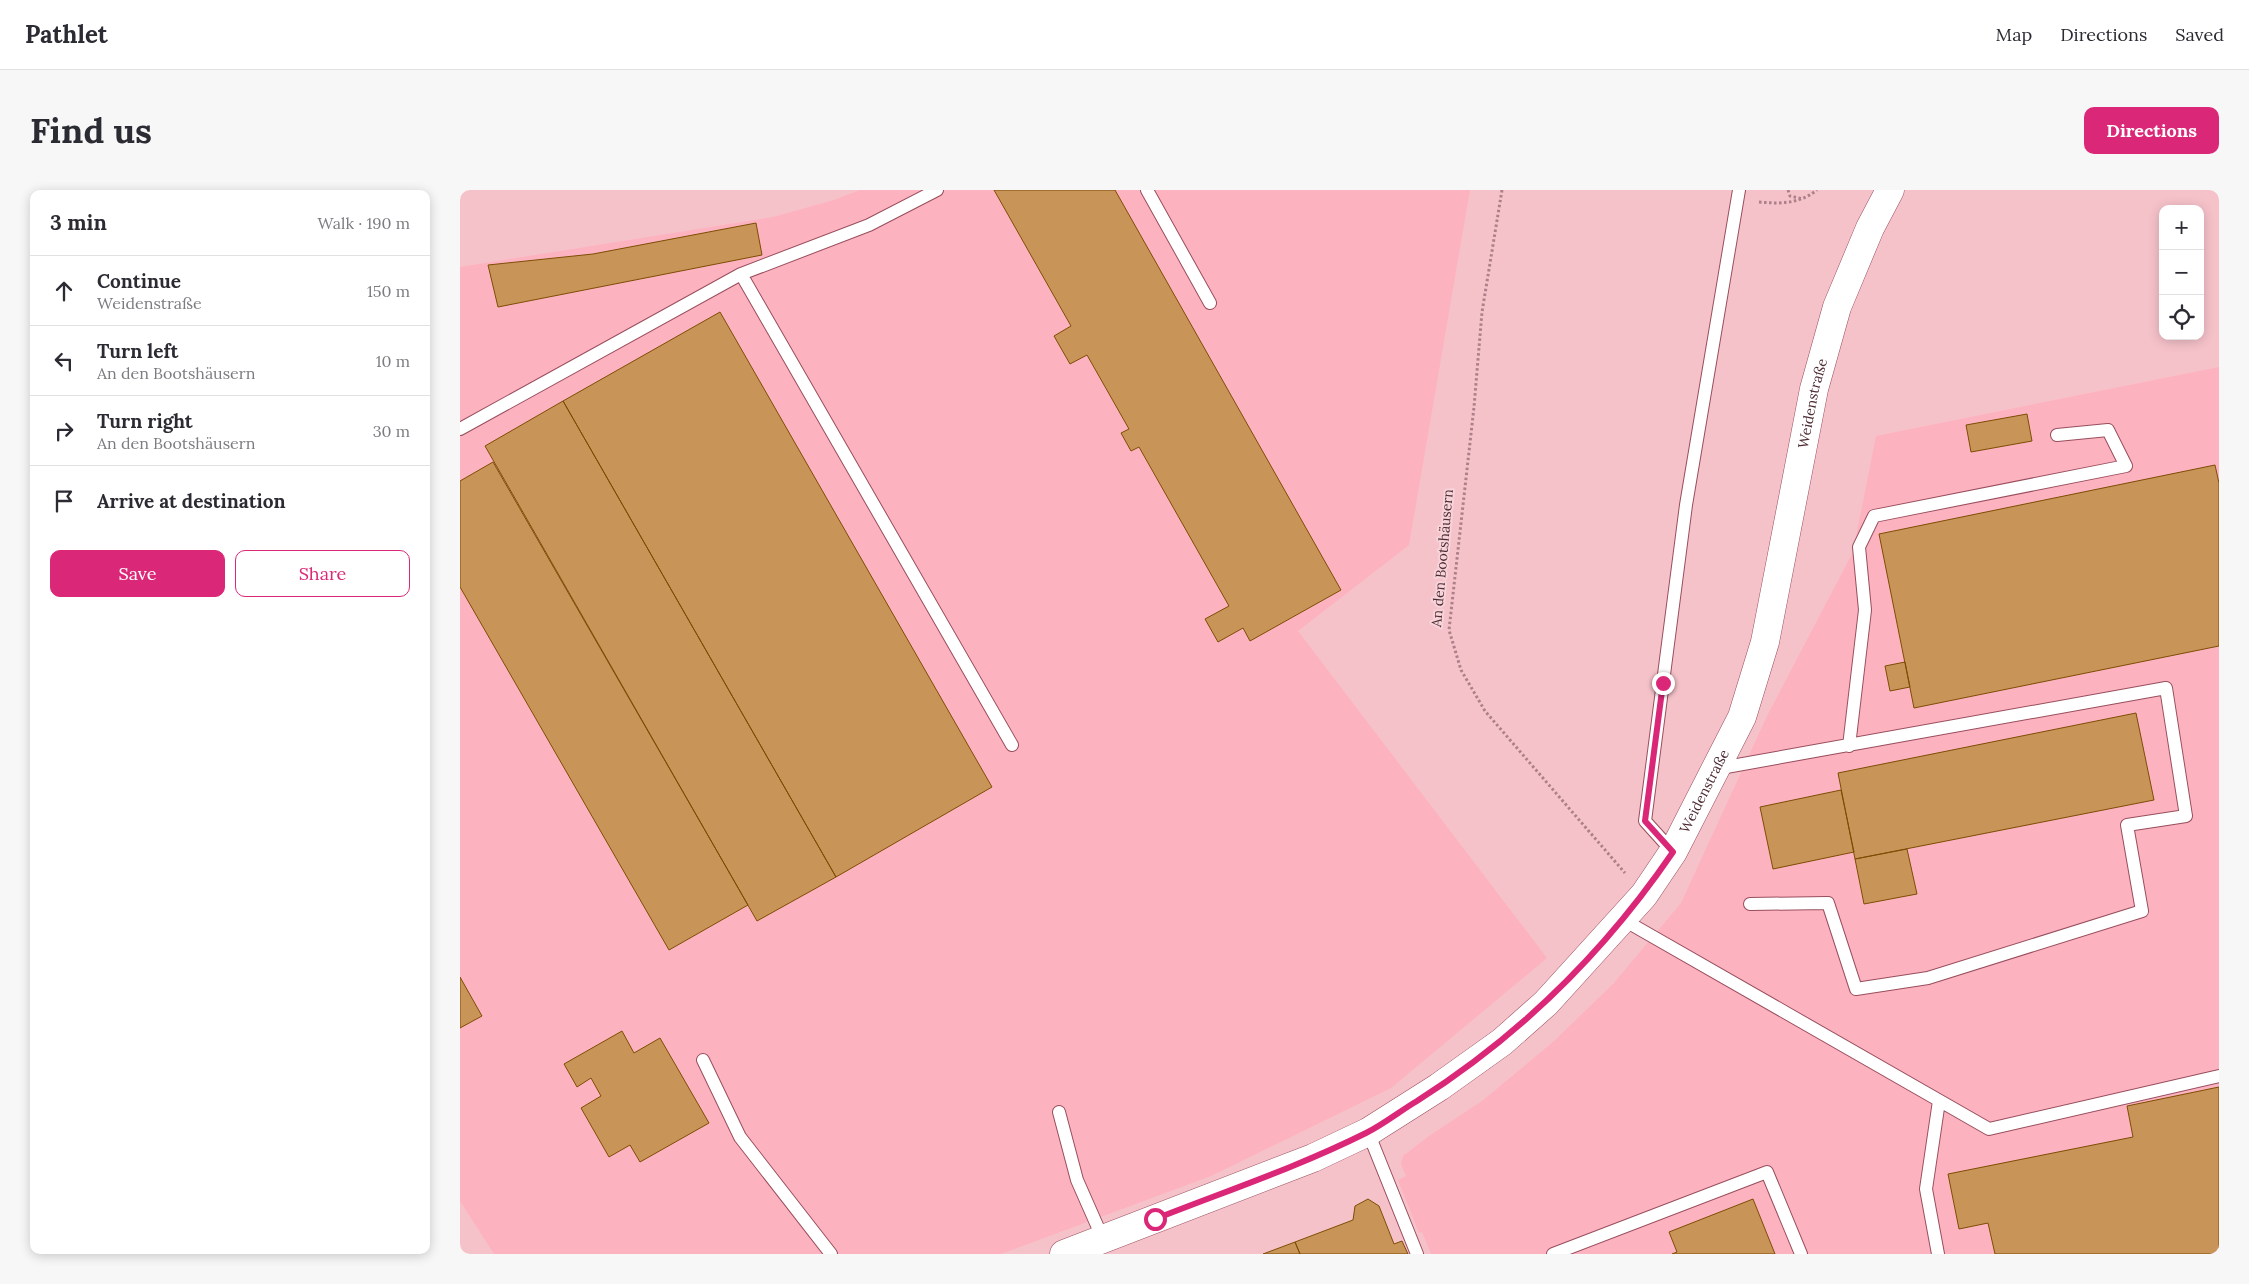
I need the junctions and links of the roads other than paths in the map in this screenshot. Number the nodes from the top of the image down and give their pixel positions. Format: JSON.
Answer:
{"nodes":[{"id":1,"x":936,"y":190,"type":"edge"},
{"id":2,"x":1147,"y":190,"type":"edge"},
{"id":3,"x":1890,"y":190,"type":"edge"},
{"id":4,"x":1738,"y":194,"type":"edge"},
{"id":5,"x":741,"y":274,"type":"junction"},
{"id":6,"x":1210,"y":303,"type":"dead end"},
{"id":7,"x":460,"y":429,"type":"edge"},
{"id":8,"x":2058,"y":435,"type":"dead end"},
{"id":9,"x":1012,"y":745,"type":"dead end"},
{"id":10,"x":1849,"y":746,"type":"junction"},
{"id":11,"x":1715,"y":770,"type":"junction"},
{"id":12,"x":1673,"y":852,"type":"junction"},
{"id":13,"x":1750,"y":904,"type":"dead end"},
{"id":14,"x":1622,"y":919,"type":"junction"},
{"id":15,"x":703,"y":1060,"type":"dead end"},
{"id":16,"x":2219,"y":1076,"type":"edge"},
{"id":17,"x":1939,"y":1100,"type":"junction"},
{"id":18,"x":1059,"y":1112,"type":"dead end"},
{"id":19,"x":1368,"y":1132,"type":"junction"},
{"id":20,"x":1103,"y":1239,"type":"junction"},
{"id":21,"x":831,"y":1254,"type":"edge"},
{"id":22,"x":1064,"y":1254,"type":"edge"},
{"id":23,"x":1417,"y":1254,"type":"edge"},
{"id":24,"x":1552,"y":1254,"type":"edge"},
{"id":25,"x":1801,"y":1254,"type":"edge"},
{"id":26,"x":1938,"y":1254,"type":"edge"}],
"edges":[{"from":1,"to":5,"type":"lane"},
{"from":2,"to":6,"type":"lane"},
{"from":3,"to":11,"type":"street","name":"Weidenstraße"},
{"from":4,"to":12,"type":"lane"},
{"from":5,"to":7,"type":"lane"},
{"from":5,"to":9,"type":"lane"},
{"from":8,"to":10,"type":"lane"},
{"from":10,"to":11,"type":"lane"},
{"from":10,"to":13,"type":"lane"},
{"from":11,"to":12,"type":"street","name":"Weidenstraße"},
{"from":12,"to":14,"type":"street","name":"Weidenstraße"},
{"from":14,"to":17,"type":"lane"},
{"from":14,"to":19,"type":"street","name":"Weidenstraße"},
{"from":15,"to":21,"type":"lane"},
{"from":16,"to":17,"type":"lane"},
{"from":17,"to":26,"type":"lane"},
{"from":18,"to":20,"type":"lane"},
{"from":19,"to":20,"type":"street","name":"Weidenstraße"},
{"from":19,"to":23,"type":"lane"},
{"from":20,"to":22,"type":"street","name":"Weidenstraße"},
{"from":24,"to":25,"type":"lane"}]}
